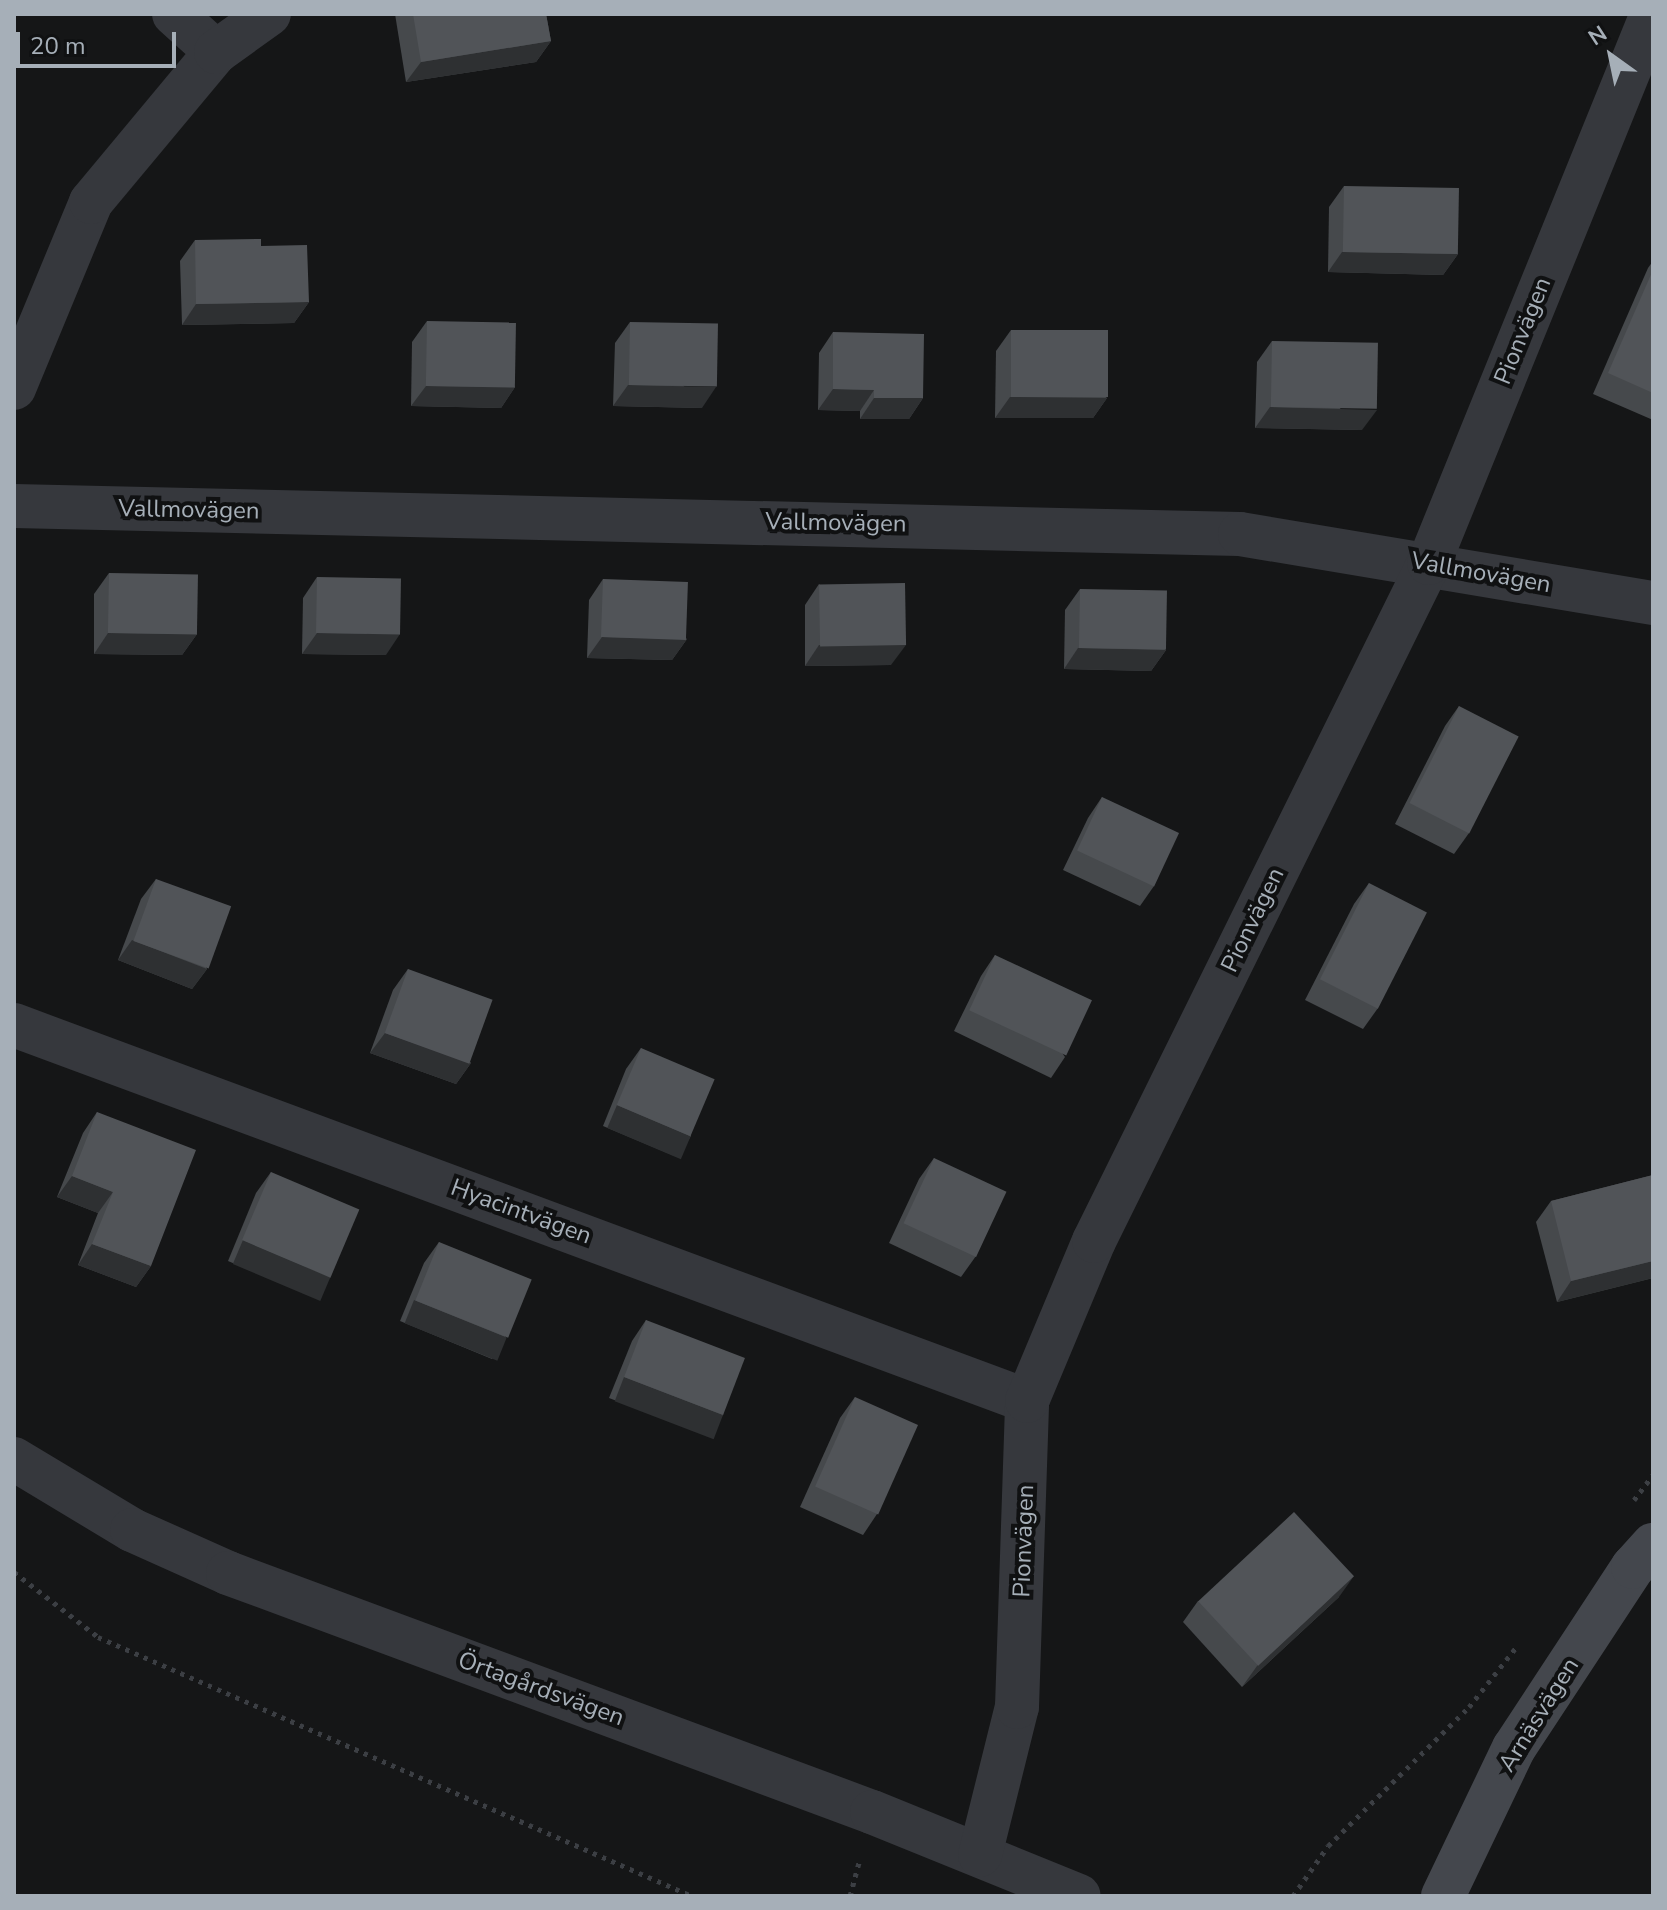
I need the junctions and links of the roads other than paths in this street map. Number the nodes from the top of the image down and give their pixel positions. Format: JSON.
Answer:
{"nodes":[{"id":1,"x":174,"y":14,"type":"edge"},
{"id":2,"x":269,"y":14,"type":"edge"},
{"id":3,"x":1652,"y":14,"type":"edge"},
{"id":4,"x":216,"y":52,"type":"junction"},
{"id":5,"x":14,"y":388,"type":"edge"},
{"id":6,"x":14,"y":506,"type":"edge"},
{"id":7,"x":1429,"y":563,"type":"junction"},
{"id":8,"x":1653,"y":603,"type":"edge"},
{"id":9,"x":14,"y":1025,"type":"edge"},
{"id":10,"x":1027,"y":1401,"type":"junction"},
{"id":11,"x":14,"y":1459,"type":"edge"},
{"id":12,"x":1653,"y":1545,"type":"edge"},
{"id":13,"x":980,"y":1855,"type":"junction"},
{"id":14,"x":1079,"y":1896,"type":"edge"},
{"id":15,"x":1443,"y":1896,"type":"edge"}],
"edges":[{"from":1,"to":4,"type":"street"},
{"from":2,"to":4,"type":"street"},
{"from":3,"to":7,"type":"street","name":"Pionvägen"},
{"from":4,"to":5,"type":"street"},
{"from":6,"to":7,"type":"street","name":"Vallmovägen"},
{"from":7,"to":8,"type":"street","name":"Vallmovägen"},
{"from":7,"to":10,"type":"street","name":"Pionvägen"},
{"from":9,"to":10,"type":"street","name":"Hyacintvägen"},
{"from":10,"to":13,"type":"street","name":"Pionvägen"},
{"from":11,"to":13,"type":"street","name":"Örtagårdsvägen"},
{"from":12,"to":15,"type":"street","name":"Arnäsvägen"},
{"from":13,"to":14,"type":"street","name":"Örtagårdsvägen"}]}
